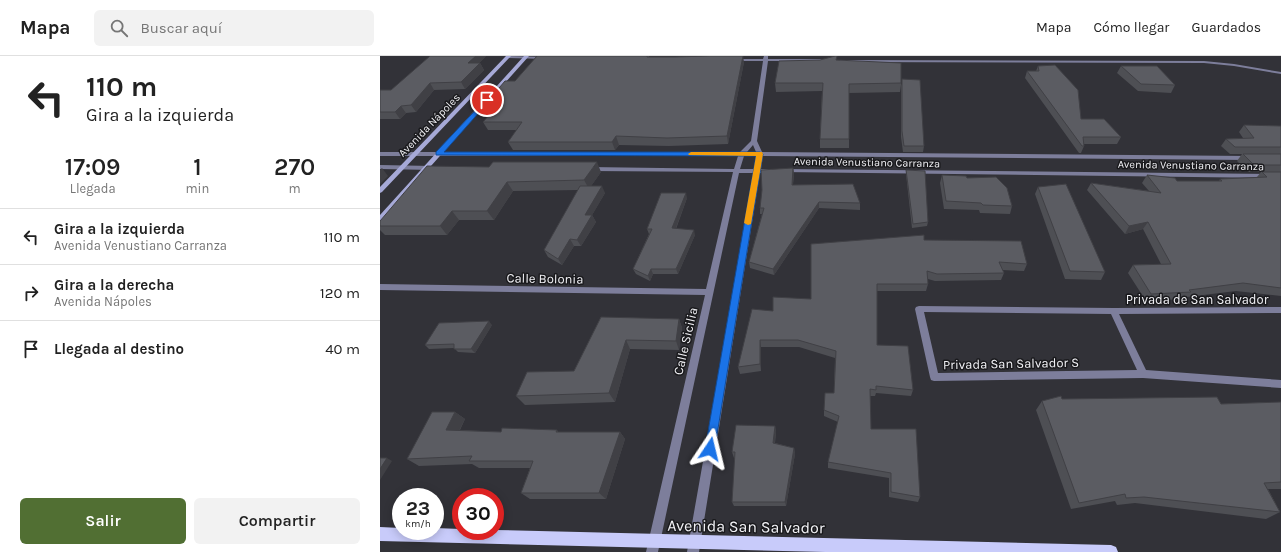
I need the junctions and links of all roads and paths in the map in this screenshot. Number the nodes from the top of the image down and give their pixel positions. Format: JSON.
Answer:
{"nodes":[{"id":1,"x":508,"y":57,"type":"edge"},
{"id":2,"x":526,"y":57,"type":"edge"},
{"id":3,"x":550,"y":58,"type":"edge"},
{"id":4,"x":766,"y":58,"type":"edge"},
{"id":5,"x":726,"y":60,"type":"edge"},
{"id":6,"x":829,"y":60,"type":"edge"},
{"id":7,"x":837,"y":60,"type":"edge"},
{"id":8,"x":1271,"y":71,"type":"junction"},
{"id":9,"x":1281,"y":73,"type":"edge"},
{"id":10,"x":1281,"y":78,"type":"edge"},
{"id":11,"x":754,"y":141,"type":"junction"},
{"id":12,"x":380,"y":154,"type":"edge"},
{"id":13,"x":439,"y":154,"type":"junction"},
{"id":14,"x":742,"y":154,"type":"junction"},
{"id":15,"x":760,"y":154,"type":"junction"},
{"id":16,"x":415,"y":155,"type":"junction"},
{"id":17,"x":1257,"y":158,"type":"edge"},
{"id":18,"x":380,"y":167,"type":"edge"},
{"id":19,"x":403,"y":167,"type":"junction"},
{"id":20,"x":426,"y":168,"type":"junction"},
{"id":21,"x":442,"y":168,"type":"edge"},
{"id":22,"x":585,"y":168,"type":"edge"},
{"id":23,"x":737,"y":169,"type":"junction"},
{"id":24,"x":757,"y":171,"type":"junction"},
{"id":25,"x":1281,"y":176,"type":"edge"},
{"id":26,"x":380,"y":191,"type":"edge"},
{"id":27,"x":380,"y":219,"type":"edge"},
{"id":28,"x":380,"y":287,"type":"edge"},
{"id":29,"x":710,"y":292,"type":"junction"},
{"id":30,"x":1281,"y":310,"type":"edge"},
{"id":31,"x":1114,"y":311,"type":"junction"},
{"id":32,"x":1143,"y":374,"type":"junction"},
{"id":33,"x":1281,"y":384,"type":"edge"},
{"id":34,"x":380,"y":534,"type":"edge"},
{"id":35,"x":653,"y":546,"type":"edge"},
{"id":36,"x":694,"y":547,"type":"edge"},
{"id":37,"x":1111,"y":552,"type":"edge"}],
"edges":[{"from":1,"to":2,"type":"street"},
{"from":1,"to":16,"type":"main road","name":"Avenida Nápoles"},
{"from":2,"to":3,"type":"street"},
{"from":2,"to":13,"type":"main road","name":"Avenida Nápoles"},
{"from":4,"to":5,"type":"street"},
{"from":4,"to":6,"type":"street"},
{"from":4,"to":11,"type":"street"},
{"from":7,"to":8,"type":"street"},
{"from":8,"to":9,"type":"street"},
{"from":8,"to":10,"type":"street"},
{"from":11,"to":14,"type":"street","name":"Calle Sicilia"},
{"from":11,"to":15,"type":"street"},
{"from":12,"to":16,"type":"street","name":"Avenida Venustiano Carranza"},
{"from":13,"to":14,"type":"street","name":"Avenida Venustiano Carranza"},
{"from":13,"to":16,"type":"street","name":"Avenida Venustiano Carranza"},
{"from":13,"to":20,"type":"main road","name":"Avenida Nápoles"},
{"from":14,"to":15,"type":"street","name":"Avenida Venustiano Carranza"},
{"from":14,"to":23,"type":"street","name":"Calle Sicilia"},
{"from":15,"to":17,"type":"street","name":"Avenida Venustiano Carranza"},
{"from":15,"to":24,"type":"street"},
{"from":16,"to":19,"type":"main road","name":"Avenida Nápoles"},
{"from":18,"to":19,"type":"street"},
{"from":19,"to":20,"type":"street"},
{"from":19,"to":26,"type":"main road","name":"Avenida Nápoles"},
{"from":20,"to":21,"type":"street"},
{"from":20,"to":27,"type":"main road","name":"Avenida Nápoles"},
{"from":22,"to":23,"type":"street","name":"Avenida Venustiano Carranza"},
{"from":23,"to":24,"type":"street","name":"Avenida Venustiano Carranza"},
{"from":23,"to":29,"type":"street","name":"Calle Sicilia"},
{"from":24,"to":25,"type":"street","name":"Avenida Venustiano Carranza"},
{"from":24,"to":36,"type":"street"},
{"from":28,"to":29,"type":"street","name":"Calle Bolonia"},
{"from":29,"to":35,"type":"street","name":"Calle Sicilia"},
{"from":30,"to":31,"type":"street","name":"Privada de San Salvador"},
{"from":31,"to":32,"type":"street"},
{"from":31,"to":32,"type":"street","name":"Privada San Salvador S"},
{"from":32,"to":33,"type":"street","name":"Privada San Salvador S"},
{"from":34,"to":35,"type":"main road","name":"Avenida San Salvador"},
{"from":35,"to":36,"type":"main road","name":"Avenida San Salvador"},
{"from":36,"to":37,"type":"main road","name":"Avenida San Salvador"}]}
